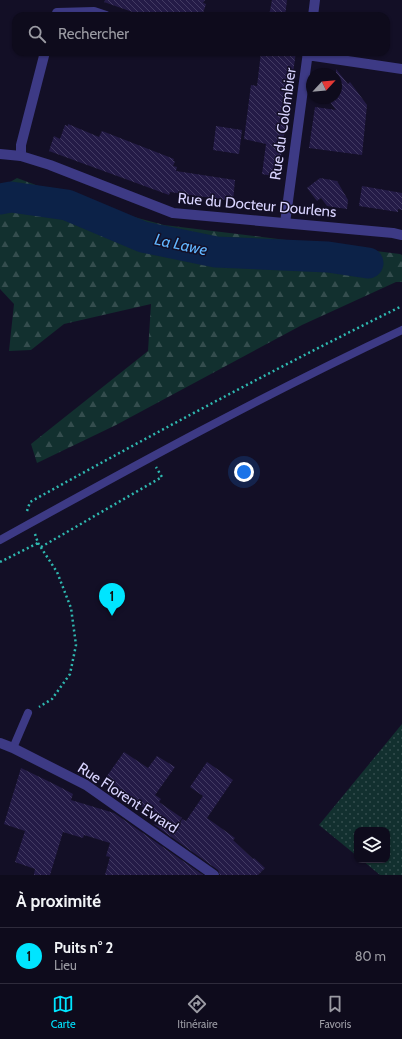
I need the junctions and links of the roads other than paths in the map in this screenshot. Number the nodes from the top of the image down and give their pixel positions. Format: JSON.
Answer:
{"nodes":[{"id":1,"x":315,"y":0,"type":"edge"},
{"id":2,"x":314,"y":12,"type":"edge"},
{"id":3,"x":44,"y":56,"type":"edge"},
{"id":4,"x":308,"y":56,"type":"edge"},
{"id":5,"x":321,"y":56,"type":"edge"},
{"id":6,"x":402,"y":68,"type":"edge"},
{"id":7,"x":0,"y":154,"type":"edge"},
{"id":8,"x":21,"y":156,"type":"junction"},
{"id":9,"x":285,"y":223,"type":"junction"},
{"id":10,"x":402,"y":235,"type":"edge"},
{"id":11,"x":402,"y":330,"type":"edge"},
{"id":12,"x":0,"y":540,"type":"edge"},
{"id":13,"x":28,"y":713,"type":"road end"},
{"id":14,"x":0,"y":743,"type":"edge"},
{"id":15,"x":13,"y":748,"type":"junction"},
{"id":16,"x":214,"y":875,"type":"edge"}],
"edges":[{"from":1,"to":2,"type":"street"},
{"from":3,"to":8,"type":"street"},
{"from":4,"to":9,"type":"street","name":"Rue du Colombier"},
{"from":5,"to":6,"type":"street"},
{"from":7,"to":8,"type":"street","name":"Rue du Docteur Dourlens"},
{"from":8,"to":9,"type":"street","name":"Rue du Docteur Dourlens"},
{"from":9,"to":10,"type":"street","name":"Rue du Docteur Dourlens"},
{"from":11,"to":12,"type":"lane"},
{"from":13,"to":15,"type":"lane"},
{"from":14,"to":15,"type":"street","name":"Rue Florent Evrard"},
{"from":15,"to":16,"type":"street","name":"Rue Florent Evrard"}]}
